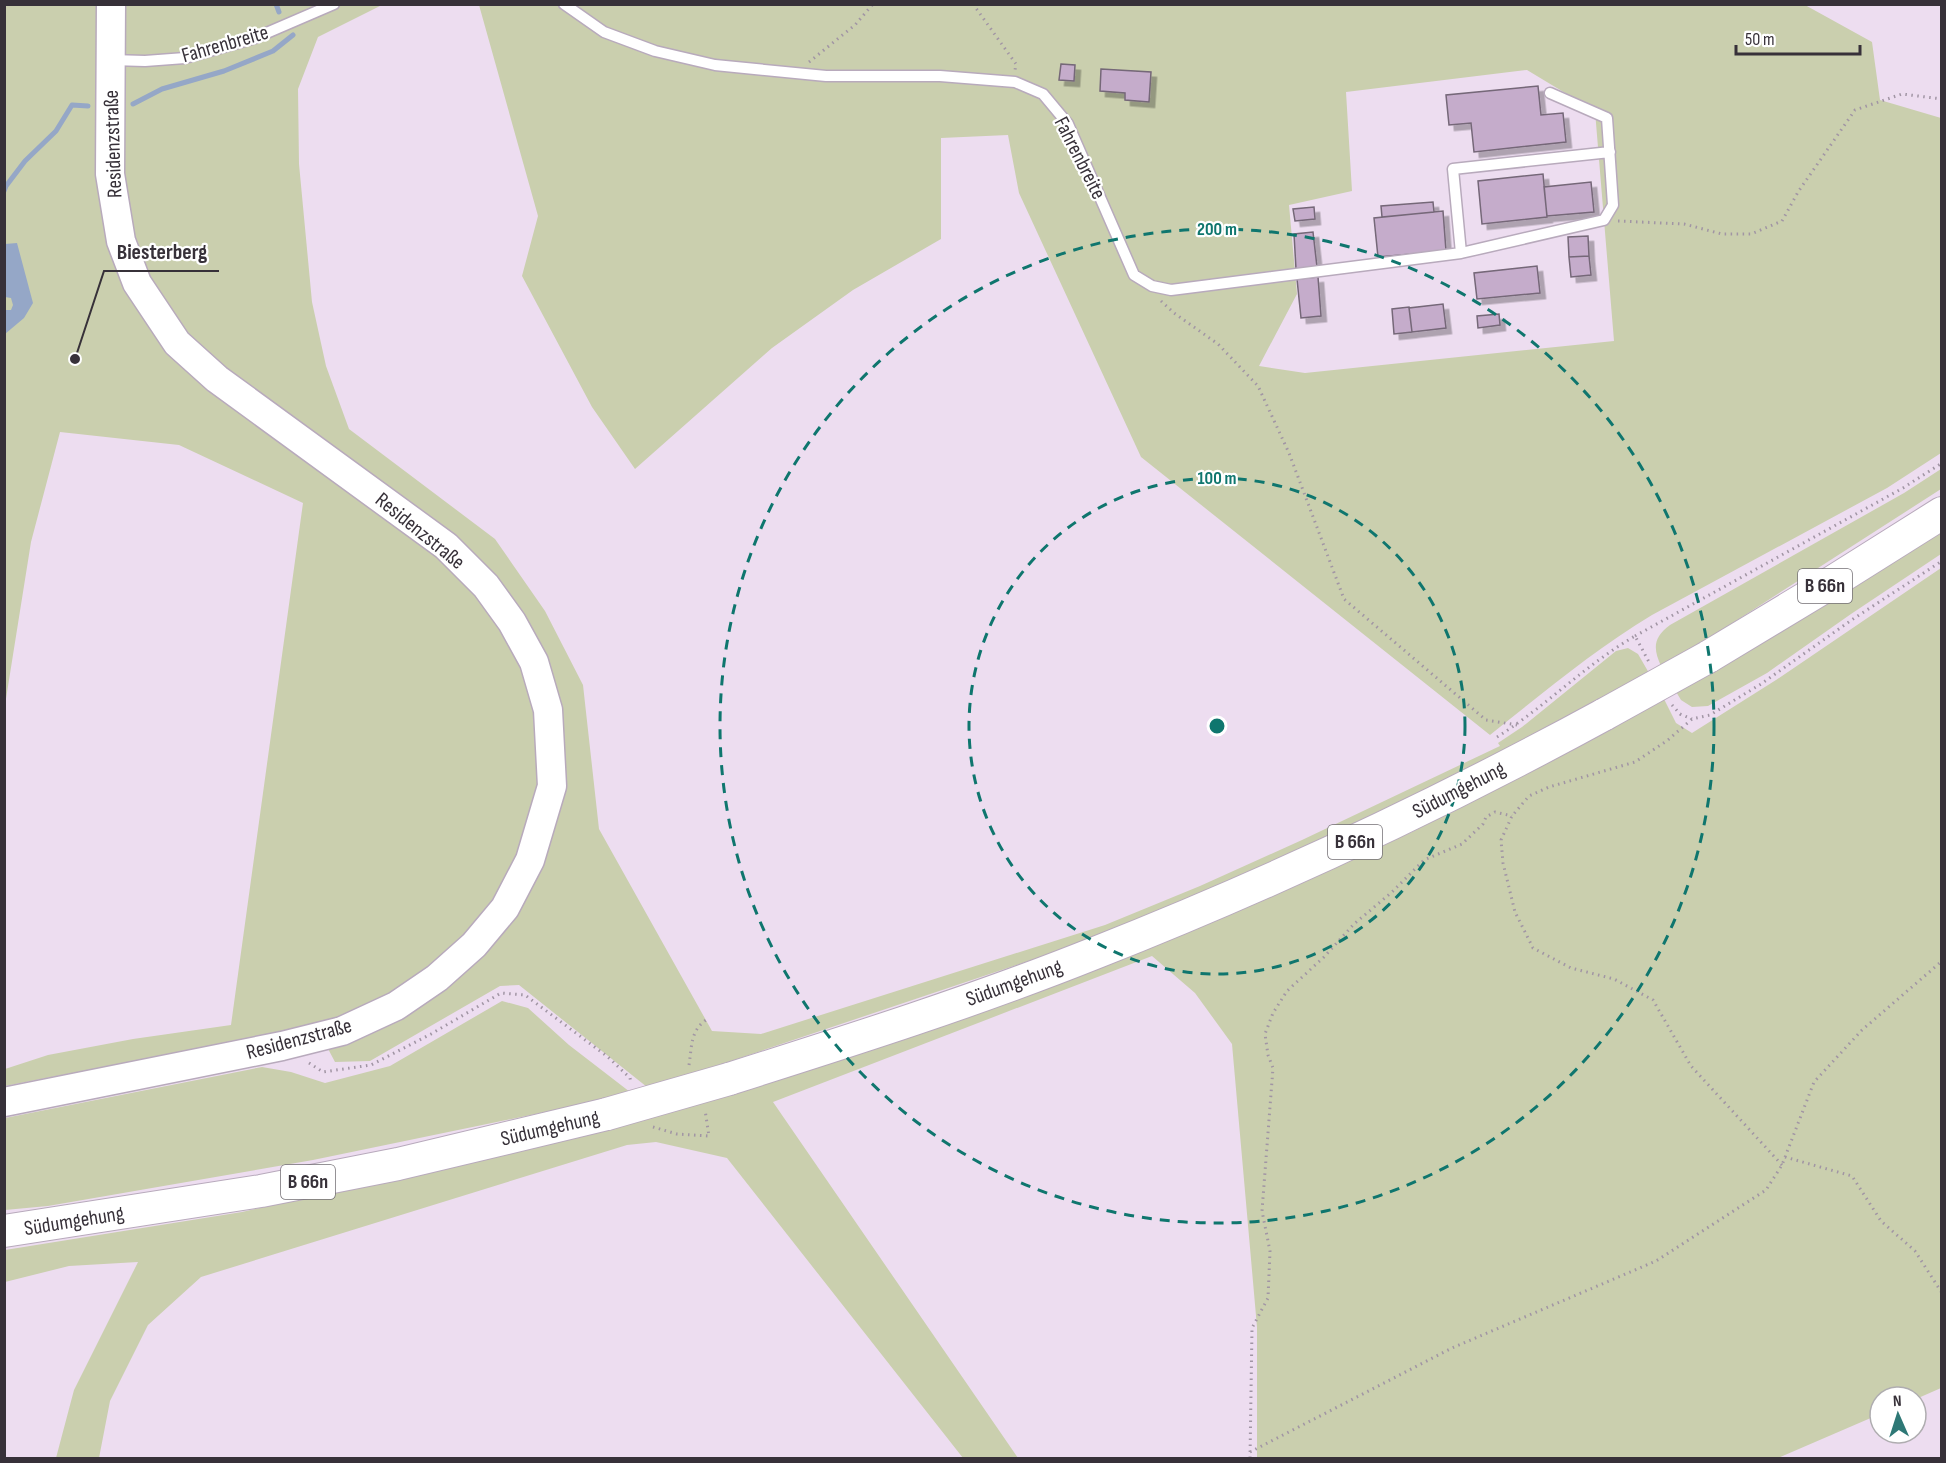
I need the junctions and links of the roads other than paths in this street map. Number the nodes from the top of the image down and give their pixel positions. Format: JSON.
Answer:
{"nodes":[{"id":1,"x":111,"y":4,"type":"edge"},
{"id":2,"x":334,"y":4,"type":"edge"},
{"id":3,"x":564,"y":4,"type":"edge"},
{"id":4,"x":111,"y":60,"type":"junction"},
{"id":5,"x":1550,"y":93,"type":"dead end"},
{"id":6,"x":1610,"y":152,"type":"junction"},
{"id":7,"x":1461,"y":253,"type":"junction"},
{"id":8,"x":1941,"y":513,"type":"edge"},
{"id":9,"x":4,"y":1102,"type":"edge"},
{"id":10,"x":4,"y":1232,"type":"edge"}],
"edges":[{"from":1,"to":4,"type":"main road","name":"Residenzstraße"},
{"from":2,"to":4,"type":"lane","name":"Fahrenbreite"},
{"from":3,"to":7,"type":"lane","name":"Fahrenbreite"},
{"from":4,"to":9,"type":"main road","name":"Residenzstraße"},
{"from":5,"to":6,"type":"lane"},
{"from":6,"to":7,"type":"lane"},
{"from":6,"to":7,"type":"lane"},
{"from":8,"to":10,"type":"main road","name":"Südumgehung","number":"B 66n","bridge":true}]}
